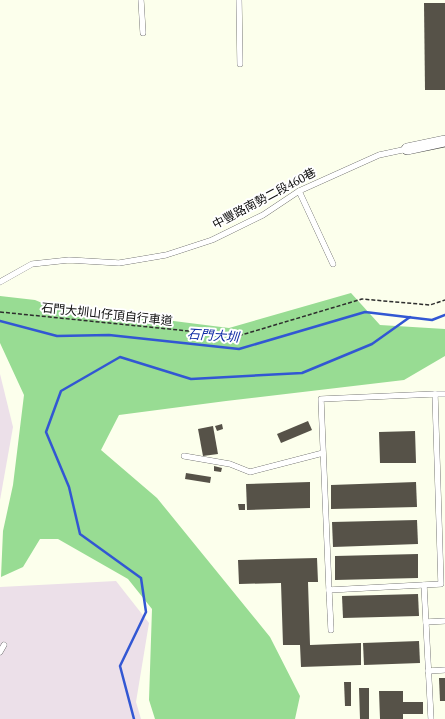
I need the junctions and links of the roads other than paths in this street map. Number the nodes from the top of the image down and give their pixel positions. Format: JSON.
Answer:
{"nodes":[{"id":1,"x":141,"y":0,"type":"edge"},
{"id":2,"x":239,"y":0,"type":"edge"},
{"id":3,"x":143,"y":32,"type":"dead end"},
{"id":4,"x":240,"y":64,"type":"dead end"},
{"id":5,"x":445,"y":142,"type":"edge"},
{"id":6,"x":407,"y":149,"type":"joint"},
{"id":7,"x":299,"y":191,"type":"junction"},
{"id":8,"x":333,"y":264,"type":"dead end"},
{"id":9,"x":0,"y":282,"type":"edge"},
{"id":10,"x":435,"y":394,"type":"junction"},
{"id":11,"x":445,"y":394,"type":"edge"},
{"id":12,"x":323,"y":453,"type":"junction"},
{"id":13,"x":184,"y":456,"type":"dead end"},
{"id":14,"x":424,"y":585,"type":"junction"},
{"id":15,"x":329,"y":590,"type":"junction"},
{"id":16,"x":445,"y":621,"type":"edge"},
{"id":17,"x":426,"y":622,"type":"junction"},
{"id":18,"x":331,"y":630,"type":"dead end"},
{"id":19,"x":4,"y":645,"type":"dead end"},
{"id":20,"x":0,"y":652,"type":"edge"},
{"id":21,"x":445,"y":670,"type":"edge"},
{"id":22,"x":428,"y":671,"type":"junction"},
{"id":23,"x":431,"y":719,"type":"edge"}],
"edges":[{"from":1,"to":3,"type":"lane"},
{"from":2,"to":4,"type":"lane"},
{"from":5,"to":6,"type":"street","name":"中豐路南勢二段460巷"},
{"from":6,"to":7,"type":"lane","name":"中豐路南勢二段460巷"},
{"from":7,"to":8,"type":"lane"},
{"from":7,"to":9,"type":"lane","name":"中豐路南勢二段460巷"},
{"from":10,"to":11,"type":"lane"},
{"from":10,"to":12,"type":"lane"},
{"from":10,"to":14,"type":"lane"},
{"from":12,"to":13,"type":"lane"},
{"from":12,"to":15,"type":"lane"},
{"from":14,"to":15,"type":"lane"},
{"from":14,"to":17,"type":"lane"},
{"from":15,"to":18,"type":"lane"},
{"from":16,"to":17,"type":"lane"},
{"from":17,"to":22,"type":"lane"},
{"from":19,"to":20,"type":"lane"},
{"from":21,"to":22,"type":"lane"},
{"from":22,"to":23,"type":"lane"}]}
